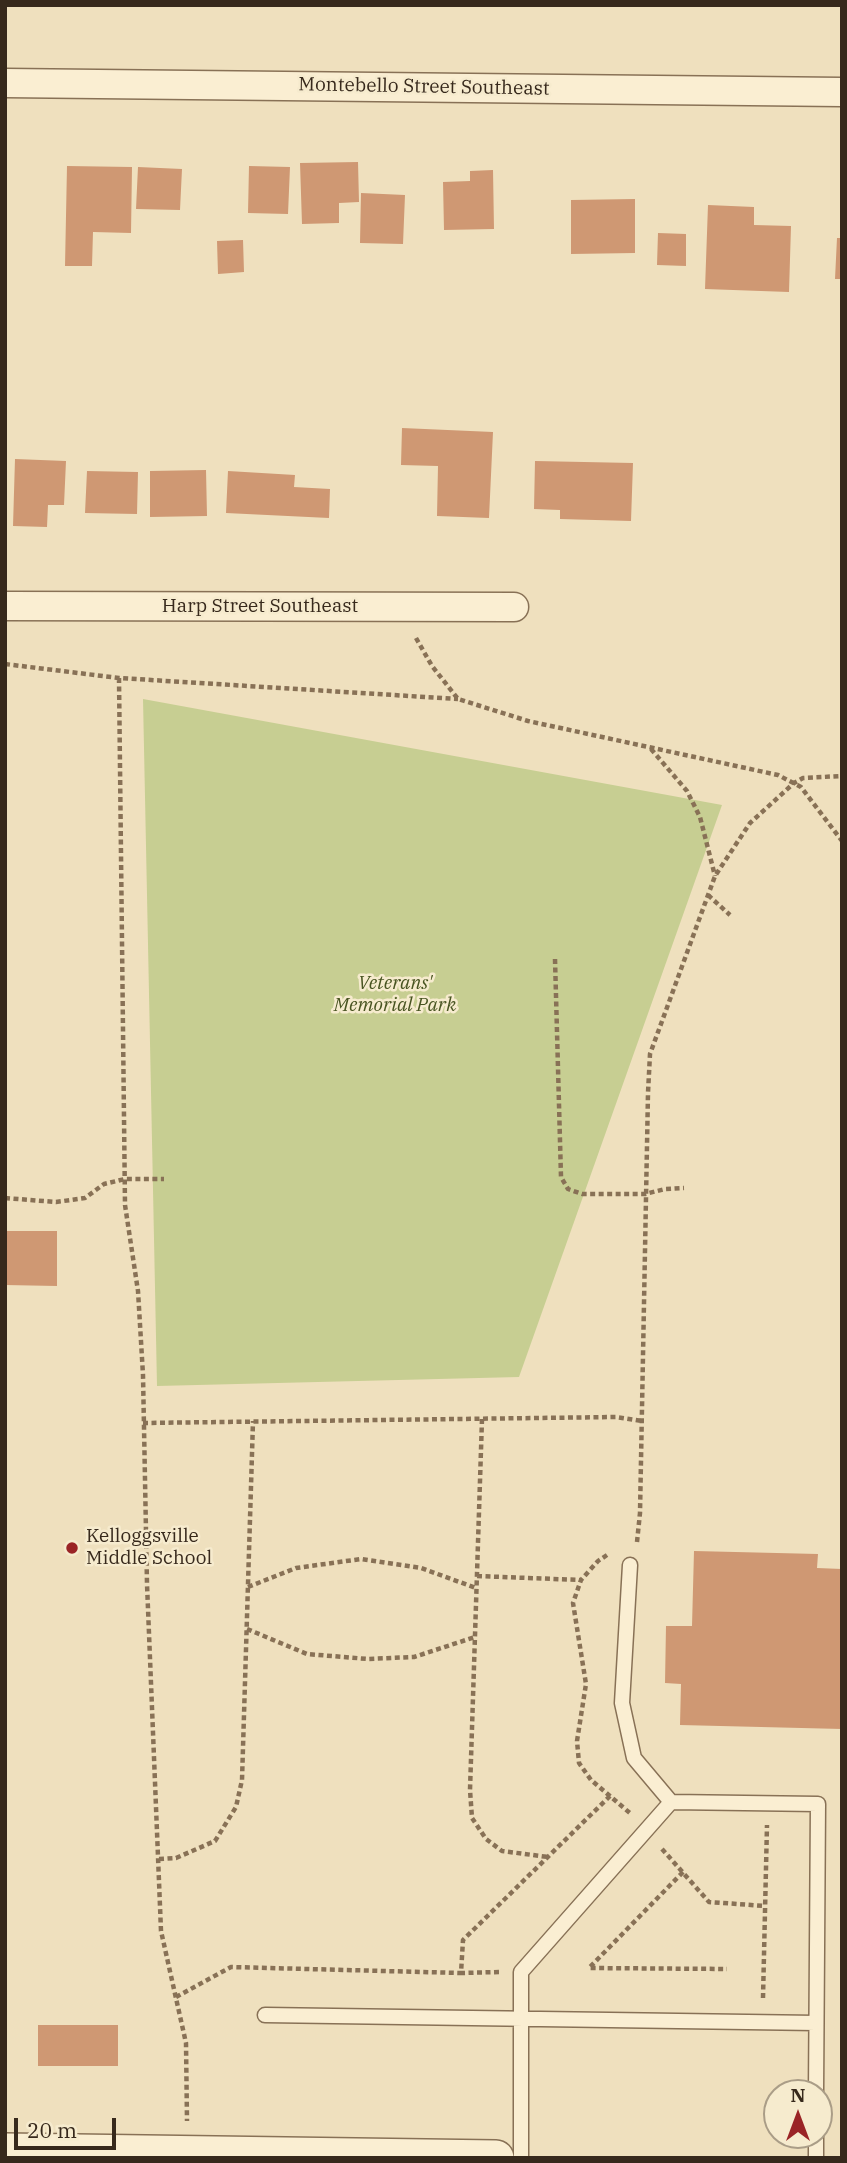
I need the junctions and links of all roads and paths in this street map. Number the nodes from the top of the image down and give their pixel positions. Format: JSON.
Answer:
{"nodes":[{"id":1,"x":5,"y":83,"type":"edge"},
{"id":2,"x":842,"y":92,"type":"edge"},
{"id":3,"x":5,"y":606,"type":"edge"},
{"id":4,"x":514,"y":607,"type":"dead end"},
{"id":5,"x":399,"y":608,"type":"junction"},
{"id":6,"x":5,"y":664,"type":"edge"},
{"id":7,"x":119,"y":678,"type":"junction"},
{"id":8,"x":458,"y":699,"type":"junction"},
{"id":9,"x":650,"y":748,"type":"junction"},
{"id":10,"x":842,"y":776,"type":"edge"},
{"id":11,"x":794,"y":783,"type":"junction"},
{"id":12,"x":842,"y":841,"type":"edge"},
{"id":13,"x":715,"y":876,"type":"junction"},
{"id":14,"x":708,"y":895,"type":"junction"},
{"id":15,"x":730,"y":915,"type":"dead end"},
{"id":16,"x":555,"y":958,"type":"dead end"},
{"id":17,"x":125,"y":1179,"type":"junction"},
{"id":18,"x":164,"y":1179,"type":"dead end"},
{"id":19,"x":684,"y":1188,"type":"dead end"},
{"id":20,"x":645,"y":1194,"type":"junction"},
{"id":21,"x":5,"y":1198,"type":"edge"},
{"id":22,"x":482,"y":1419,"type":"junction"},
{"id":23,"x":253,"y":1421,"type":"junction"},
{"id":24,"x":642,"y":1421,"type":"junction"},
{"id":25,"x":143,"y":1423,"type":"junction"},
{"id":26,"x":627,"y":1546,"type":"dead end"},
{"id":27,"x":618,"y":1549,"type":"dead end"},
{"id":28,"x":630,"y":1565,"type":"dead end"},
{"id":29,"x":477,"y":1576,"type":"junction"},
{"id":30,"x":581,"y":1580,"type":"junction"},
{"id":31,"x":248,"y":1587,"type":"junction"},
{"id":32,"x":477,"y":1588,"type":"junction"},
{"id":33,"x":246,"y":1629,"type":"junction"},
{"id":34,"x":475,"y":1637,"type":"junction"},
{"id":35,"x":610,"y":1796,"type":"junction"},
{"id":36,"x":671,"y":1802,"type":"junction"},
{"id":37,"x":766,"y":1803,"type":"junction"},
{"id":38,"x":647,"y":1829,"type":"junction"},
{"id":39,"x":548,"y":1857,"type":"junction"},
{"id":40,"x":159,"y":1859,"type":"junction"},
{"id":41,"x":682,"y":1872,"type":"junction"},
{"id":42,"x":765,"y":1906,"type":"junction"},
{"id":43,"x":727,"y":1969,"type":"dead end"},
{"id":44,"x":521,"y":1972,"type":"junction"},
{"id":45,"x":461,"y":1973,"type":"junction"},
{"id":46,"x":176,"y":1997,"type":"junction"},
{"id":47,"x":265,"y":2015,"type":"dead end"},
{"id":48,"x":521,"y":2019,"type":"junction"},
{"id":49,"x":762,"y":2022,"type":"junction"},
{"id":50,"x":816,"y":2022,"type":"junction"},
{"id":51,"x":816,"y":2079,"type":"edge"},
{"id":52,"x":5,"y":2151,"type":"edge"},
{"id":53,"x":186,"y":2154,"type":"junction"},
{"id":54,"x":496,"y":2158,"type":"edge"},
{"id":55,"x":522,"y":2158,"type":"edge"}],
"edges":[{"from":1,"to":2,"type":"street","name":"Montebello Street Southeast"},
{"from":3,"to":5,"type":"street","name":"Harp Street Southeast"},
{"from":4,"to":5,"type":"street","name":"Harp Street Southeast"},
{"from":5,"to":8,"type":"path"},
{"from":6,"to":7,"type":"path"},
{"from":7,"to":8,"type":"path"},
{"from":7,"to":17,"type":"path"},
{"from":8,"to":9,"type":"path"},
{"from":9,"to":11,"type":"path"},
{"from":9,"to":13,"type":"path"},
{"from":10,"to":11,"type":"path"},
{"from":11,"to":12,"type":"path"},
{"from":11,"to":13,"type":"path"},
{"from":13,"to":14,"type":"path"},
{"from":14,"to":15,"type":"path"},
{"from":14,"to":20,"type":"path"},
{"from":16,"to":20,"type":"path"},
{"from":17,"to":18,"type":"path"},
{"from":17,"to":21,"type":"path"},
{"from":17,"to":25,"type":"path"},
{"from":19,"to":20,"type":"path"},
{"from":20,"to":24,"type":"path"},
{"from":22,"to":23,"type":"path"},
{"from":22,"to":24,"type":"path"},
{"from":22,"to":29,"type":"path"},
{"from":23,"to":25,"type":"path"},
{"from":23,"to":31,"type":"path"},
{"from":24,"to":26,"type":"path"},
{"from":25,"to":40,"type":"path"},
{"from":27,"to":30,"type":"path"},
{"from":28,"to":36,"type":"lane"},
{"from":29,"to":30,"type":"path"},
{"from":29,"to":32,"type":"path"},
{"from":30,"to":35,"type":"path"},
{"from":31,"to":32,"type":"path"},
{"from":31,"to":33,"type":"path"},
{"from":32,"to":34,"type":"path"},
{"from":33,"to":34,"type":"path"},
{"from":33,"to":40,"type":"path"},
{"from":34,"to":39,"type":"path"},
{"from":35,"to":38,"type":"path"},
{"from":35,"to":39,"type":"path"},
{"from":36,"to":37,"type":"lane"},
{"from":36,"to":38,"type":"lane"},
{"from":37,"to":42,"type":"path"},
{"from":37,"to":50,"type":"lane"},
{"from":38,"to":41,"type":"path"},
{"from":38,"to":44,"type":"lane"},
{"from":39,"to":45,"type":"path"},
{"from":40,"to":46,"type":"path"},
{"from":41,"to":42,"type":"path"},
{"from":41,"to":43,"type":"path"},
{"from":42,"to":49,"type":"path"},
{"from":44,"to":45,"type":"path"},
{"from":44,"to":48,"type":"lane"},
{"from":45,"to":46,"type":"path"},
{"from":46,"to":53,"type":"path"},
{"from":47,"to":48,"type":"lane"},
{"from":48,"to":49,"type":"lane"},
{"from":48,"to":55,"type":"lane"},
{"from":49,"to":50,"type":"lane"},
{"from":50,"to":51,"type":"lane"},
{"from":52,"to":53,"type":"street"},
{"from":53,"to":54,"type":"street"}]}
